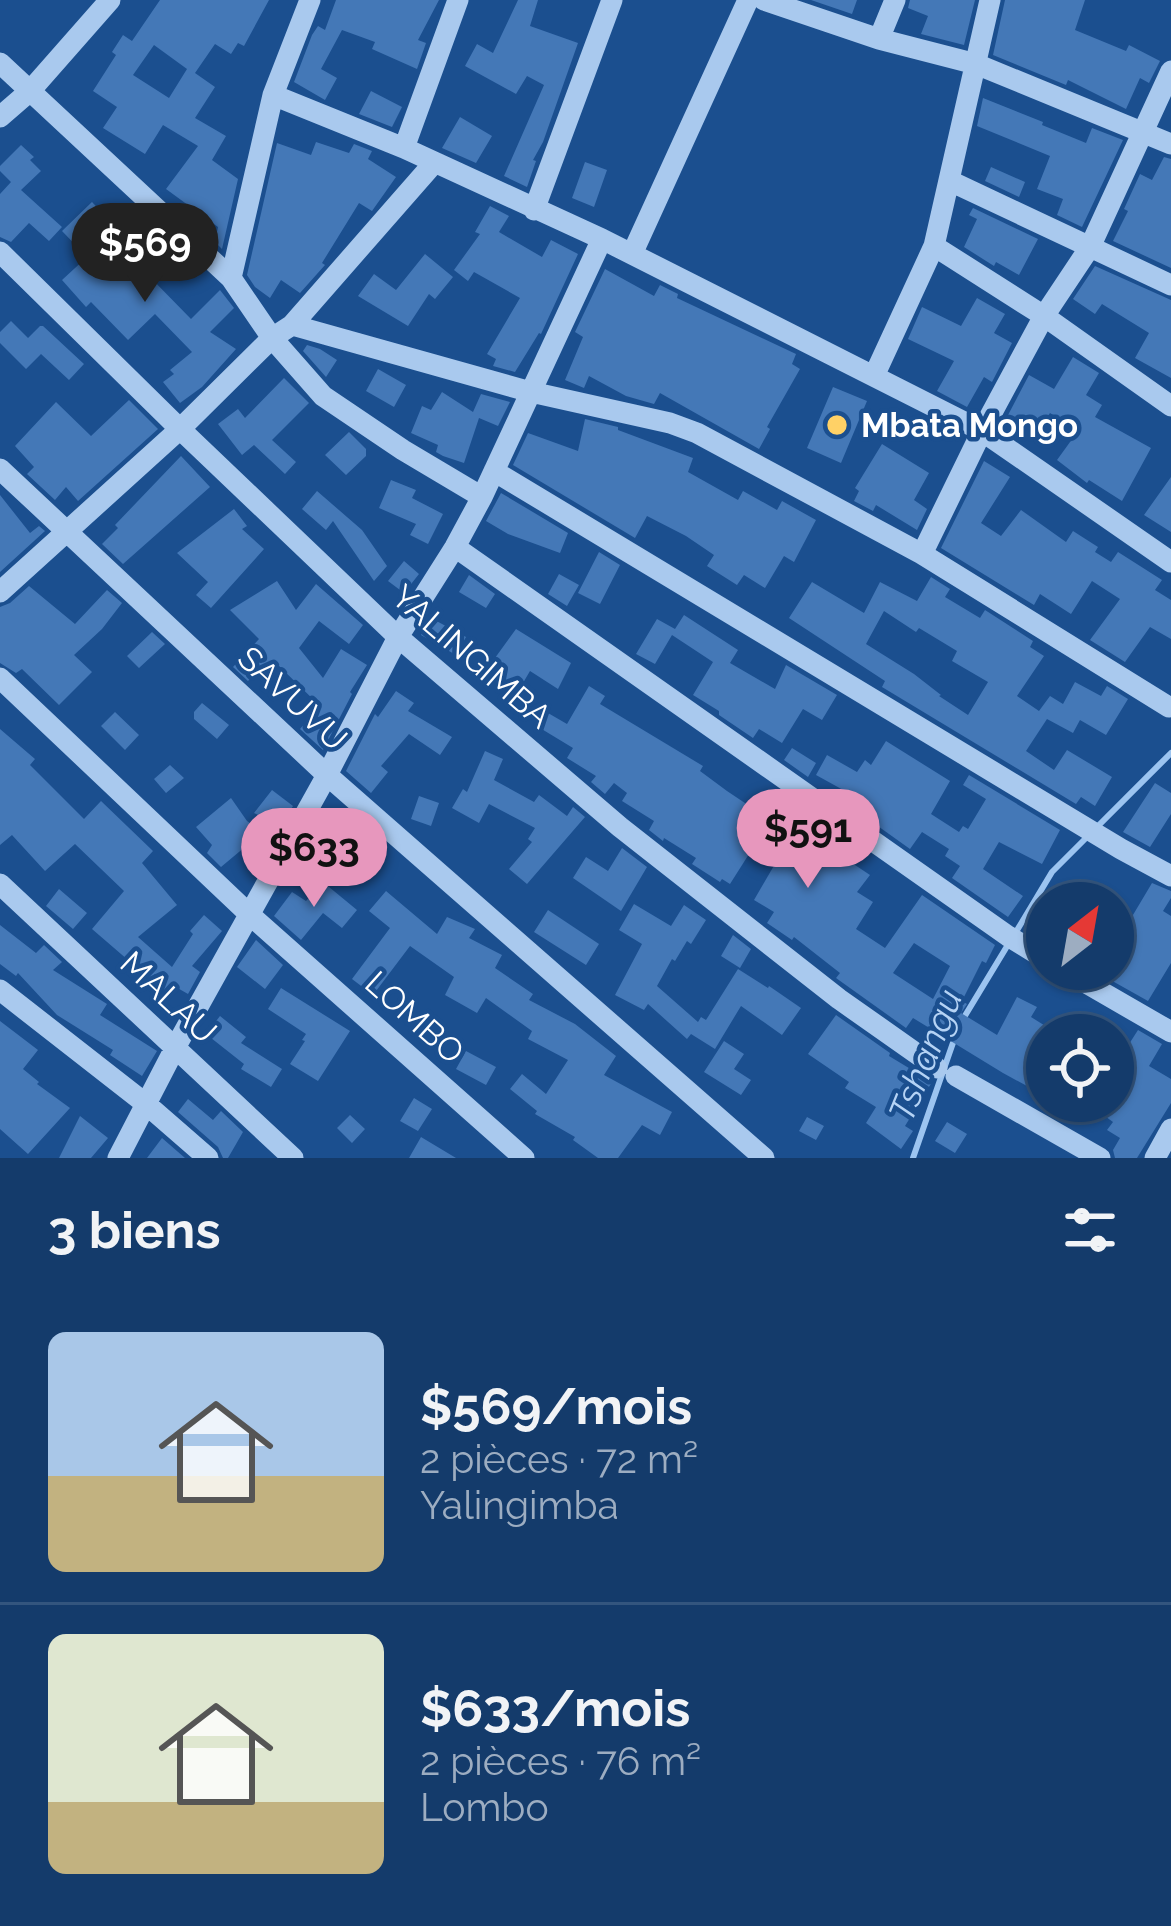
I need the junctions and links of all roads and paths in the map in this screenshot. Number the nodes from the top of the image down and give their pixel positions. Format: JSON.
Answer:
{"nodes":[{"id":1,"x":110,"y":0,"type":"edge"},
{"id":2,"x":310,"y":0,"type":"edge"},
{"id":3,"x":458,"y":0,"type":"edge"},
{"id":4,"x":612,"y":0,"type":"edge"},
{"id":5,"x":748,"y":0,"type":"edge"},
{"id":6,"x":764,"y":0,"type":"edge"},
{"id":7,"x":895,"y":0,"type":"edge"},
{"id":8,"x":990,"y":0,"type":"edge"},
{"id":9,"x":879,"y":39,"type":"junction"},
{"id":10,"x":0,"y":63,"type":"edge"},
{"id":11,"x":976,"y":64,"type":"junction"},
{"id":12,"x":1171,"y":71,"type":"edge"},
{"id":13,"x":30,"y":91,"type":"junction"},
{"id":14,"x":273,"y":95,"type":"junction"},
{"id":15,"x":0,"y":117,"type":"edge"},
{"id":16,"x":1142,"y":133,"type":"junction"},
{"id":17,"x":1171,"y":144,"type":"edge"},
{"id":18,"x":404,"y":148,"type":"junction"},
{"id":19,"x":434,"y":164,"type":"junction"},
{"id":20,"x":950,"y":181,"type":"junction"},
{"id":21,"x":534,"y":210,"type":"junction"},
{"id":22,"x":602,"y":239,"type":"junction"},
{"id":23,"x":934,"y":246,"type":"junction"},
{"id":24,"x":1090,"y":247,"type":"junction"},
{"id":25,"x":0,"y":252,"type":"edge"},
{"id":26,"x":632,"y":254,"type":"junction"},
{"id":27,"x":231,"y":278,"type":"junction"},
{"id":28,"x":1171,"y":285,"type":"edge"},
{"id":29,"x":1044,"y":316,"type":"junction"},
{"id":30,"x":282,"y":332,"type":"junction"},
{"id":31,"x":874,"y":376,"type":"junction"},
{"id":32,"x":531,"y":392,"type":"junction"},
{"id":33,"x":1171,"y":406,"type":"edge"},
{"id":34,"x":180,"y":429,"type":"junction"},
{"id":35,"x":982,"y":430,"type":"junction"},
{"id":36,"x":0,"y":469,"type":"edge"},
{"id":37,"x":494,"y":471,"type":"junction"},
{"id":38,"x":482,"y":496,"type":"junction"},
{"id":39,"x":67,"y":531,"type":"junction"},
{"id":40,"x":455,"y":548,"type":"junction"},
{"id":41,"x":922,"y":554,"type":"junction"},
{"id":42,"x":1171,"y":562,"type":"edge"},
{"id":43,"x":0,"y":592,"type":"edge"},
{"id":44,"x":398,"y":637,"type":"junction"},
{"id":45,"x":0,"y":678,"type":"edge"},
{"id":46,"x":1169,"y":707,"type":"edge"},
{"id":47,"x":327,"y":775,"type":"junction"},
{"id":48,"x":1171,"y":876,"type":"edge"},
{"id":49,"x":0,"y":884,"type":"edge"},
{"id":50,"x":249,"y":914,"type":"junction"},
{"id":51,"x":1026,"y":948,"type":"edge"},
{"id":52,"x":0,"y":990,"type":"edge"},
{"id":53,"x":1098,"y":990,"type":"edge"},
{"id":54,"x":1171,"y":1032,"type":"edge"},
{"id":55,"x":175,"y":1048,"type":"junction"},
{"id":56,"x":146,"y":1104,"type":"junction"},
{"id":57,"x":1171,"y":1129,"type":"edge"},
{"id":58,"x":118,"y":1158,"type":"edge"},
{"id":59,"x":208,"y":1158,"type":"edge"},
{"id":60,"x":293,"y":1158,"type":"edge"},
{"id":61,"x":524,"y":1158,"type":"edge"},
{"id":62,"x":764,"y":1158,"type":"edge"},
{"id":63,"x":1100,"y":1158,"type":"edge"},
{"id":64,"x":1155,"y":1158,"type":"edge"}],
"edges":[{"from":1,"to":13,"type":"street"},
{"from":2,"to":14,"type":"street"},
{"from":3,"to":18,"type":"street"},
{"from":4,"to":21,"type":"street"},
{"from":5,"to":26,"type":"street"},
{"from":6,"to":9,"type":"street"},
{"from":7,"to":9,"type":"street"},
{"from":8,"to":11,"type":"street"},
{"from":9,"to":11,"type":"street"},
{"from":10,"to":13,"type":"street"},
{"from":11,"to":16,"type":"street"},
{"from":11,"to":20,"type":"street"},
{"from":12,"to":16,"type":"street"},
{"from":13,"to":15,"type":"street"},
{"from":13,"to":27,"type":"street"},
{"from":14,"to":18,"type":"street"},
{"from":14,"to":27,"type":"street"},
{"from":16,"to":17,"type":"street"},
{"from":16,"to":24,"type":"street"},
{"from":18,"to":19,"type":"street"},
{"from":19,"to":21,"type":"street"},
{"from":19,"to":30,"type":"street"},
{"from":20,"to":23,"type":"street"},
{"from":20,"to":24,"type":"street"},
{"from":21,"to":22,"type":"street"},
{"from":22,"to":26,"type":"street"},
{"from":22,"to":32,"type":"street"},
{"from":23,"to":29,"type":"street"},
{"from":23,"to":31,"type":"street"},
{"from":24,"to":28,"type":"street"},
{"from":24,"to":29,"type":"street"},
{"from":25,"to":34,"type":"street","name":"YALINGIMBA"},
{"from":26,"to":31,"type":"street"},
{"from":27,"to":30,"type":"street"},
{"from":29,"to":33,"type":"street"},
{"from":29,"to":35,"type":"street"},
{"from":30,"to":32,"type":"street"},
{"from":30,"to":34,"type":"street"},
{"from":30,"to":38,"type":"street"},
{"from":31,"to":35,"type":"street"},
{"from":32,"to":37,"type":"street"},
{"from":32,"to":41,"type":"street"},
{"from":34,"to":39,"type":"street"},
{"from":34,"to":44,"type":"street","name":"YALINGIMBA"},
{"from":35,"to":41,"type":"street"},
{"from":35,"to":42,"type":"street"},
{"from":36,"to":39,"type":"street","name":"SAVUVU"},
{"from":37,"to":38,"type":"street"},
{"from":37,"to":48,"type":"street"},
{"from":38,"to":40,"type":"street"},
{"from":39,"to":43,"type":"street"},
{"from":39,"to":47,"type":"street","name":"SAVUVU"},
{"from":40,"to":44,"type":"street"},
{"from":40,"to":51,"type":"street"},
{"from":41,"to":46,"type":"street"},
{"from":44,"to":47,"type":"street"},
{"from":44,"to":63,"type":"street","name":"YALINGIMBA"},
{"from":45,"to":50,"type":"street","name":"LOMBO"},
{"from":47,"to":50,"type":"street"},
{"from":47,"to":62,"type":"street","name":"SAVUVU"},
{"from":49,"to":55,"type":"street","name":"MALAU"},
{"from":50,"to":55,"type":"street"},
{"from":50,"to":61,"type":"street","name":"LOMBO"},
{"from":52,"to":56,"type":"street"},
{"from":53,"to":54,"type":"street"},
{"from":55,"to":56,"type":"street"},
{"from":55,"to":60,"type":"street","name":"MALAU"},
{"from":56,"to":58,"type":"street"},
{"from":56,"to":59,"type":"street"},
{"from":57,"to":64,"type":"street"}]}
